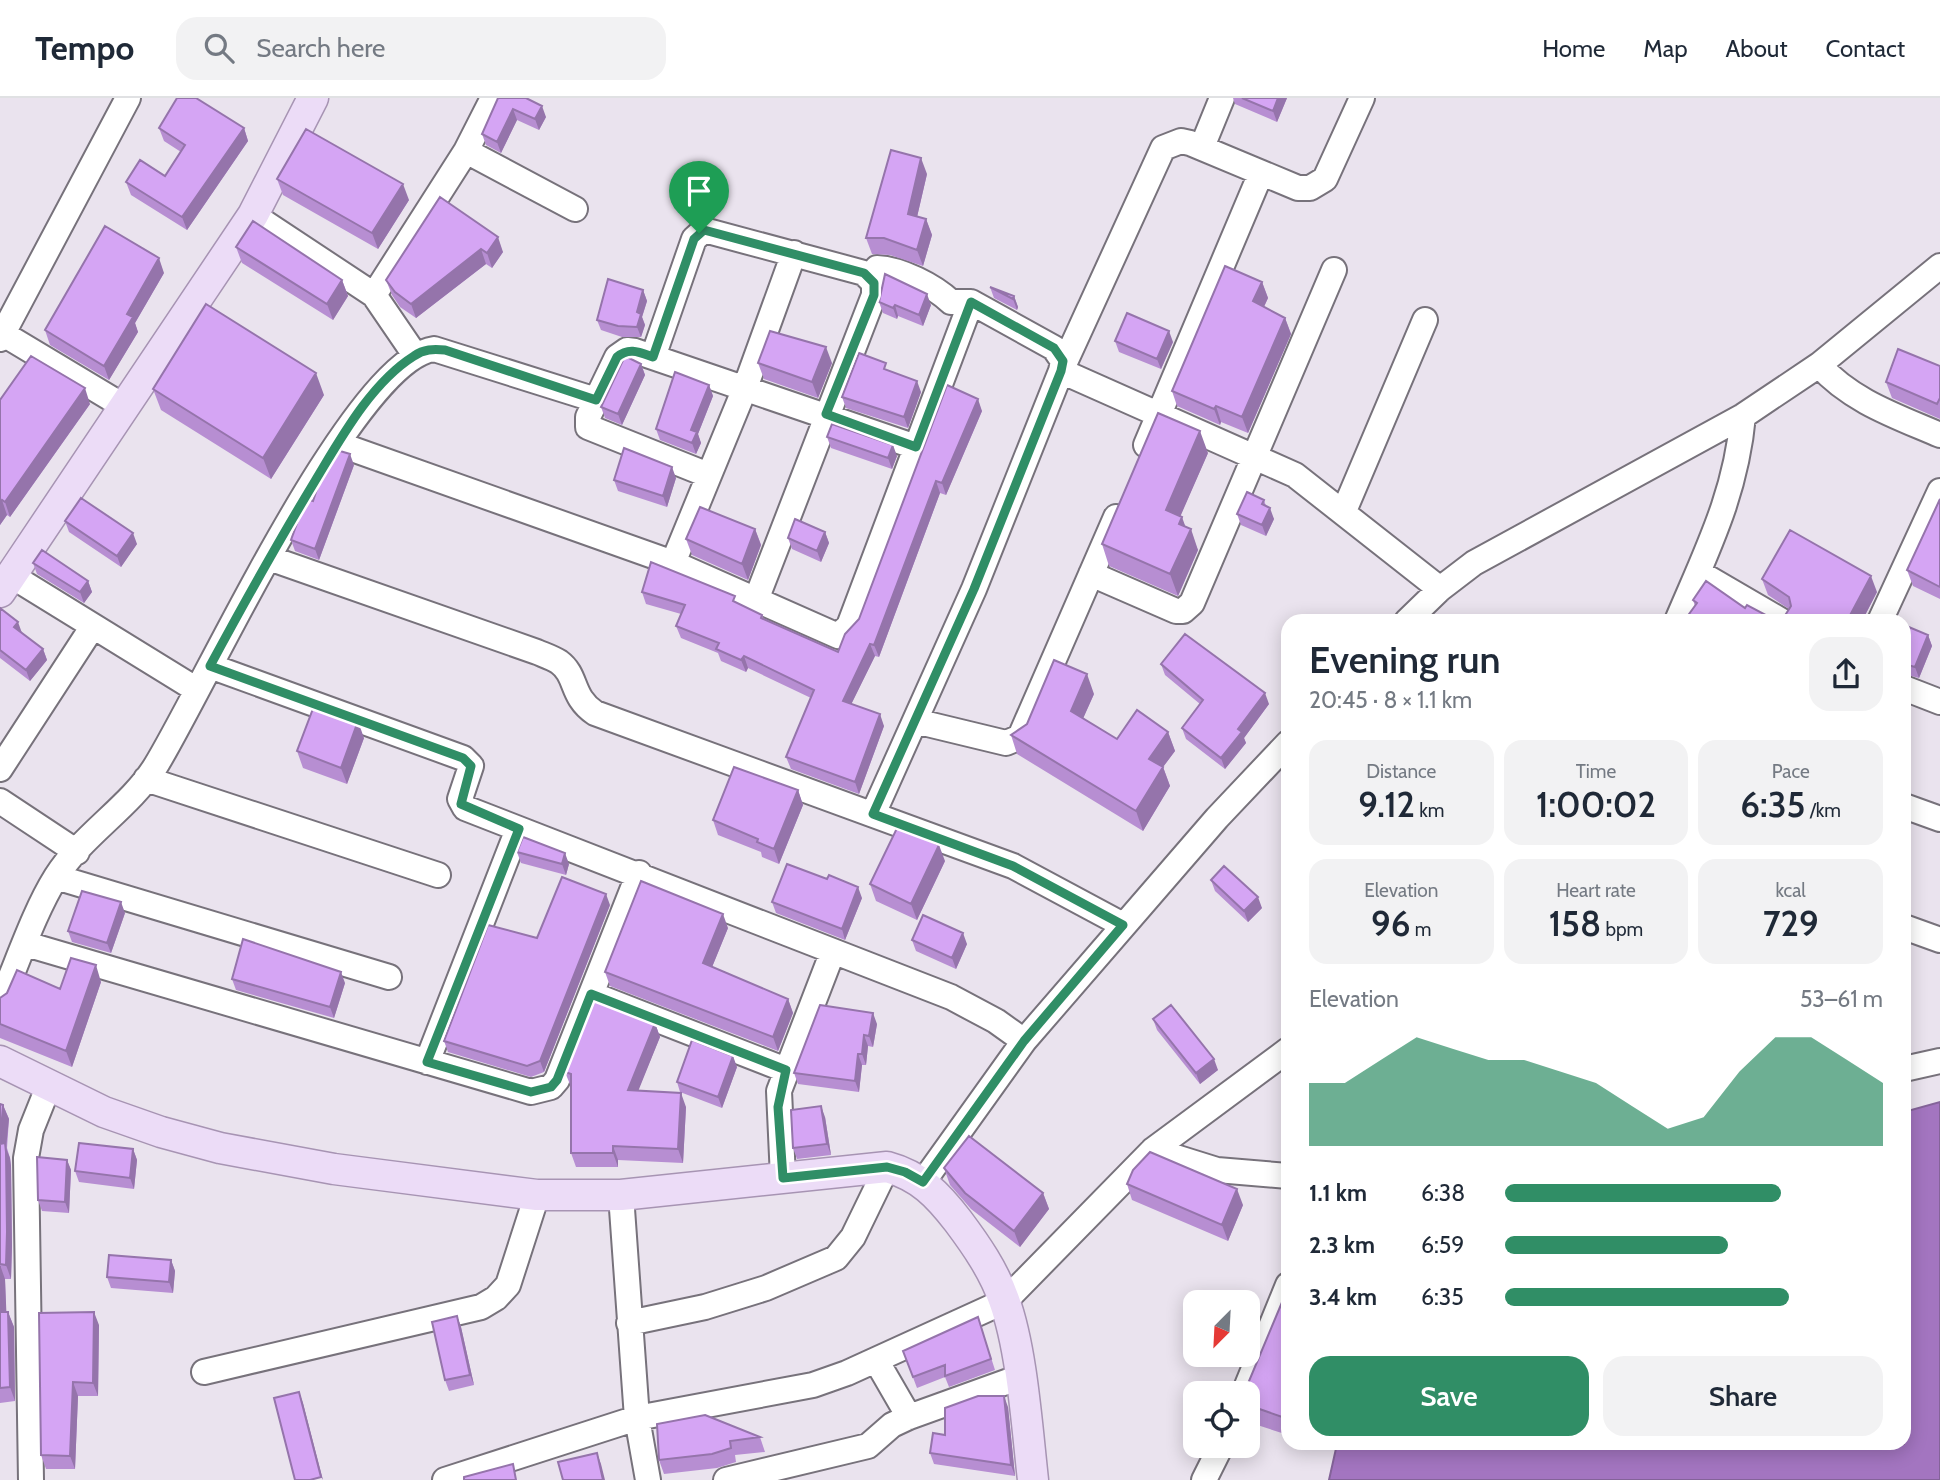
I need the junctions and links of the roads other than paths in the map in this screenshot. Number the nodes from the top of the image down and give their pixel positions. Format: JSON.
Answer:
{"nodes":[{"id":1,"x":128,"y":98,"type":"edge"},
{"id":2,"x":313,"y":98,"type":"edge"},
{"id":3,"x":493,"y":98,"type":"edge"},
{"id":4,"x":1222,"y":98,"type":"edge"},
{"id":5,"x":1362,"y":98,"type":"edge"},
{"id":6,"x":1202,"y":147,"type":"junction"},
{"id":7,"x":466,"y":151,"type":"junction"},
{"id":8,"x":1261,"y":173,"type":"junction"},
{"id":9,"x":575,"y":209,"type":"dead end"},
{"id":10,"x":253,"y":215,"type":"junction"},
{"id":11,"x":794,"y":253,"type":"junction"},
{"id":12,"x":1940,"y":265,"type":"edge"},
{"id":13,"x":877,"y":268,"type":"dead end"},
{"id":14,"x":1334,"y":270,"type":"dead end"},
{"id":15,"x":374,"y":295,"type":"junction"},
{"id":16,"x":971,"y":302,"type":"junction"},
{"id":17,"x":1425,"y":320,"type":"dead end"},
{"id":18,"x":1,"y":335,"type":"edge"},
{"id":19,"x":406,"y":340,"type":"junction"},
{"id":20,"x":653,"y":357,"type":"junction"},
{"id":21,"x":1818,"y":365,"type":"junction"},
{"id":22,"x":1061,"y":371,"type":"junction"},
{"id":23,"x":745,"y":388,"type":"junction"},
{"id":24,"x":596,"y":400,"type":"junction"},
{"id":25,"x":125,"y":407,"type":"junction"},
{"id":26,"x":826,"y":414,"type":"junction"},
{"id":27,"x":1160,"y":414,"type":"junction"},
{"id":28,"x":1743,"y":416,"type":"junction"},
{"id":29,"x":1940,"y":435,"type":"edge"},
{"id":30,"x":338,"y":444,"type":"junction"},
{"id":31,"x":916,"y":447,"type":"junction"},
{"id":32,"x":1257,"y":456,"type":"junction"},
{"id":33,"x":1138,"y":464,"type":"edge"},
{"id":34,"x":708,"y":475,"type":"junction"},
{"id":35,"x":1940,"y":491,"type":"edge"},
{"id":36,"x":1123,"y":501,"type":"edge"},
{"id":37,"x":1345,"y":511,"type":"junction"},
{"id":38,"x":269,"y":558,"type":"junction"},
{"id":39,"x":673,"y":563,"type":"junction"},
{"id":40,"x":1698,"y":572,"type":"junction"},
{"id":41,"x":1091,"y":575,"type":"junction"},
{"id":42,"x":6,"y":584,"type":"edge"},
{"id":43,"x":1440,"y":589,"type":"junction"},
{"id":44,"x":756,"y":600,"type":"junction"},
{"id":45,"x":1414,"y":614,"type":"edge"},
{"id":46,"x":1681,"y":614,"type":"edge"},
{"id":47,"x":1770,"y":614,"type":"edge"},
{"id":48,"x":1883,"y":614,"type":"edge"},
{"id":49,"x":93,"y":626,"type":"junction"},
{"id":50,"x":210,"y":666,"type":"junction"},
{"id":51,"x":197,"y":690,"type":"junction"},
{"id":52,"x":1911,"y":691,"type":"edge"},
{"id":53,"x":1940,"y":702,"type":"edge"},
{"id":54,"x":915,"y":721,"type":"junction"},
{"id":55,"x":1281,"y":750,"type":"edge"},
{"id":56,"x":0,"y":769,"type":"edge"},
{"id":57,"x":146,"y":779,"type":"junction"},
{"id":58,"x":0,"y":801,"type":"edge"},
{"id":59,"x":1911,"y":809,"type":"edge"},
{"id":60,"x":873,"y":814,"type":"junction"},
{"id":61,"x":1940,"y":819,"type":"edge"},
{"id":62,"x":519,"y":829,"type":"junction"},
{"id":63,"x":77,"y":852,"type":"junction"},
{"id":64,"x":639,"y":873,"type":"junction"},
{"id":65,"x":438,"y":875,"type":"dead end"},
{"id":66,"x":56,"y":877,"type":"junction"},
{"id":67,"x":1123,"y":925,"type":"junction"},
{"id":68,"x":1911,"y":930,"type":"edge"},
{"id":69,"x":1940,"y":940,"type":"edge"},
{"id":70,"x":26,"y":944,"type":"junction"},
{"id":71,"x":833,"y":951,"type":"junction"},
{"id":72,"x":388,"y":977,"type":"dead end"},
{"id":73,"x":591,"y":994,"type":"junction"},
{"id":74,"x":0,"y":1003,"type":"edge"},
{"id":75,"x":1024,"y":1041,"type":"junction"},
{"id":76,"x":1281,"y":1055,"type":"edge"},
{"id":77,"x":0,"y":1061,"type":"edge"},
{"id":78,"x":1940,"y":1061,"type":"edge"},
{"id":79,"x":427,"y":1062,"type":"junction"},
{"id":80,"x":1911,"y":1067,"type":"edge"},
{"id":81,"x":786,"y":1070,"type":"junction"},
{"id":82,"x":49,"y":1085,"type":"junction"},
{"id":83,"x":1153,"y":1150,"type":"junction"},
{"id":84,"x":887,"y":1167,"type":"junction"},
{"id":85,"x":1281,"y":1175,"type":"edge"},
{"id":86,"x":783,"y":1178,"type":"junction"},
{"id":87,"x":923,"y":1182,"type":"junction"},
{"id":88,"x":537,"y":1195,"type":"junction"},
{"id":89,"x":621,"y":1195,"type":"junction"},
{"id":90,"x":1005,"y":1301,"type":"junction"},
{"id":91,"x":1281,"y":1302,"type":"edge"},
{"id":92,"x":629,"y":1322,"type":"junction"},
{"id":93,"x":876,"y":1360,"type":"junction"},
{"id":94,"x":204,"y":1372,"type":"dead end"},
{"id":95,"x":1020,"y":1377,"type":"junction"},
{"id":96,"x":1249,"y":1381,"type":"edge"},
{"id":97,"x":909,"y":1417,"type":"junction"},
{"id":98,"x":637,"y":1418,"type":"junction"},
{"id":99,"x":1215,"y":1458,"type":"edge"},
{"id":100,"x":31,"y":1480,"type":"edge"},
{"id":101,"x":445,"y":1480,"type":"edge"},
{"id":102,"x":648,"y":1480,"type":"edge"},
{"id":103,"x":726,"y":1480,"type":"edge"},
{"id":104,"x":1033,"y":1480,"type":"edge"},
{"id":105,"x":1204,"y":1480,"type":"edge"}],
"edges":[{"from":1,"to":18,"type":"street"},
{"from":2,"to":10,"type":"main road"},
{"from":3,"to":7,"type":"street"},
{"from":4,"to":6,"type":"street"},
{"from":5,"to":8,"type":"street"},
{"from":6,"to":8,"type":"street"},
{"from":6,"to":22,"type":"street"},
{"from":7,"to":9,"type":"street"},
{"from":7,"to":15,"type":"street"},
{"from":8,"to":27,"type":"street"},
{"from":10,"to":15,"type":"street"},
{"from":10,"to":25,"type":"main road"},
{"from":11,"to":20,"type":"street"},
{"from":11,"to":23,"type":"street"},
{"from":11,"to":26,"type":"street"},
{"from":12,"to":21,"type":"street"},
{"from":13,"to":16,"type":"street"},
{"from":14,"to":32,"type":"street"},
{"from":15,"to":19,"type":"street"},
{"from":16,"to":22,"type":"street"},
{"from":16,"to":31,"type":"street"},
{"from":17,"to":37,"type":"street"},
{"from":18,"to":25,"type":"street"},
{"from":19,"to":24,"type":"street"},
{"from":19,"to":30,"type":"street"},
{"from":20,"to":23,"type":"street"},
{"from":20,"to":24,"type":"street"},
{"from":21,"to":28,"type":"street"},
{"from":21,"to":29,"type":"street"},
{"from":22,"to":27,"type":"street"},
{"from":22,"to":54,"type":"street"},
{"from":23,"to":26,"type":"street"},
{"from":23,"to":34,"type":"street"},
{"from":24,"to":34,"type":"street"},
{"from":25,"to":42,"type":"main road"},
{"from":26,"to":31,"type":"street"},
{"from":26,"to":44,"type":"street"},
{"from":27,"to":32,"type":"street"},
{"from":27,"to":33,"type":"street"},
{"from":28,"to":40,"type":"street"},
{"from":28,"to":43,"type":"street"},
{"from":30,"to":38,"type":"street"},
{"from":30,"to":39,"type":"street"},
{"from":31,"to":44,"type":"street"},
{"from":32,"to":37,"type":"street"},
{"from":32,"to":41,"type":"street"},
{"from":34,"to":39,"type":"street"},
{"from":35,"to":48,"type":"street"},
{"from":36,"to":41,"type":"street"},
{"from":37,"to":43,"type":"street"},
{"from":38,"to":50,"type":"street"},
{"from":38,"to":60,"type":"street"},
{"from":39,"to":44,"type":"street"},
{"from":40,"to":46,"type":"street"},
{"from":40,"to":47,"type":"street"},
{"from":41,"to":54,"type":"street"},
{"from":42,"to":49,"type":"street"},
{"from":43,"to":45,"type":"street"},
{"from":49,"to":51,"type":"street"},
{"from":49,"to":56,"type":"street"},
{"from":50,"to":51,"type":"street"},
{"from":50,"to":62,"type":"street"},
{"from":51,"to":57,"type":"street"},
{"from":52,"to":53,"type":"street"},
{"from":54,"to":60,"type":"street"},
{"from":55,"to":67,"type":"street"},
{"from":57,"to":63,"type":"street"},
{"from":57,"to":65,"type":"street"},
{"from":58,"to":63,"type":"street"},
{"from":59,"to":61,"type":"street"},
{"from":60,"to":67,"type":"street"},
{"from":62,"to":64,"type":"street"},
{"from":62,"to":79,"type":"street"},
{"from":63,"to":66,"type":"street"},
{"from":64,"to":71,"type":"street"},
{"from":64,"to":73,"type":"street"},
{"from":66,"to":70,"type":"street"},
{"from":66,"to":72,"type":"street"},
{"from":67,"to":75,"type":"street"},
{"from":68,"to":69,"type":"street"},
{"from":70,"to":74,"type":"street"},
{"from":70,"to":79,"type":"street"},
{"from":71,"to":75,"type":"street"},
{"from":71,"to":81,"type":"street"},
{"from":73,"to":79,"type":"street"},
{"from":73,"to":81,"type":"street"},
{"from":75,"to":87,"type":"street"},
{"from":76,"to":83,"type":"street"},
{"from":77,"to":82,"type":"main road"},
{"from":78,"to":80,"type":"street"},
{"from":81,"to":86,"type":"street"},
{"from":82,"to":88,"type":"main road"},
{"from":82,"to":100,"type":"street"},
{"from":83,"to":85,"type":"street"},
{"from":83,"to":90,"type":"street"},
{"from":84,"to":86,"type":"main road"},
{"from":84,"to":87,"type":"main road"},
{"from":84,"to":92,"type":"street"},
{"from":86,"to":89,"type":"main road"},
{"from":87,"to":90,"type":"main road"},
{"from":88,"to":89,"type":"main road"},
{"from":88,"to":94,"type":"street"},
{"from":89,"to":92,"type":"street"},
{"from":90,"to":93,"type":"street"},
{"from":90,"to":95,"type":"main road"},
{"from":91,"to":96,"type":"street"},
{"from":92,"to":98,"type":"street"},
{"from":93,"to":97,"type":"street"},
{"from":93,"to":98,"type":"street"},
{"from":95,"to":97,"type":"street"},
{"from":95,"to":104,"type":"main road"},
{"from":97,"to":103,"type":"street"},
{"from":98,"to":101,"type":"street"},
{"from":98,"to":102,"type":"street"},
{"from":99,"to":105,"type":"street"}]}
